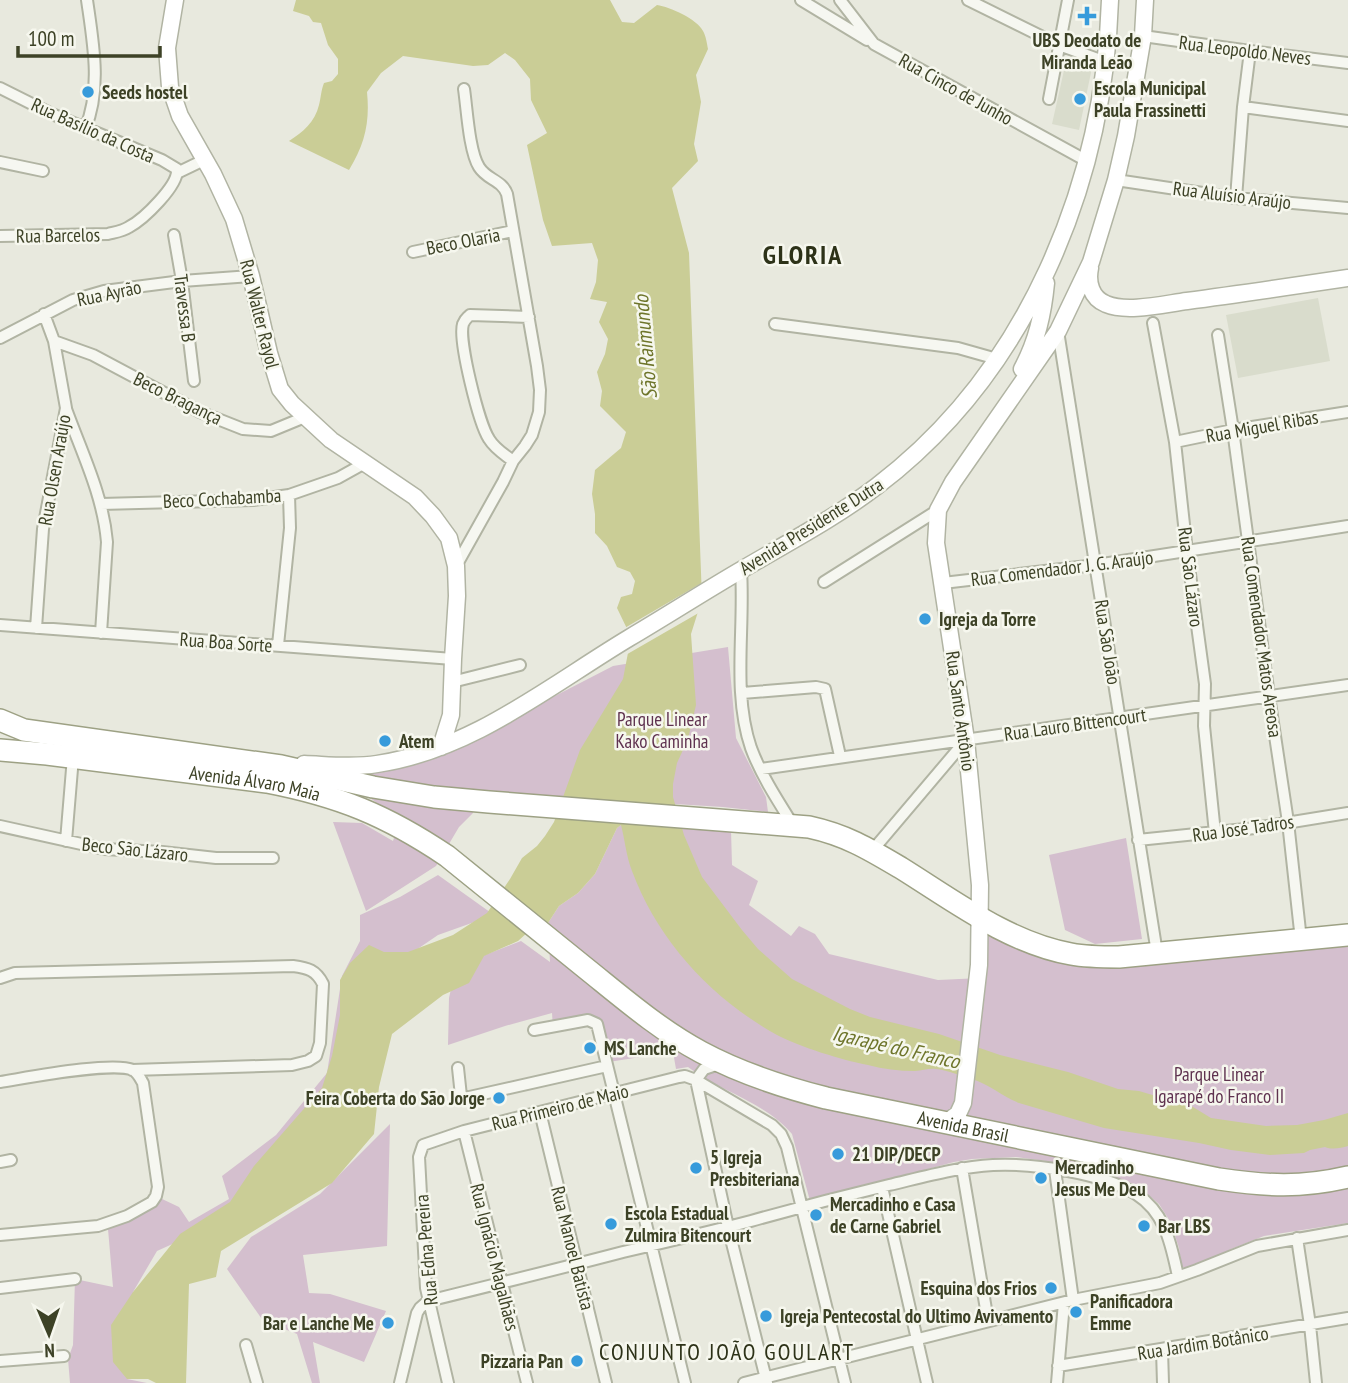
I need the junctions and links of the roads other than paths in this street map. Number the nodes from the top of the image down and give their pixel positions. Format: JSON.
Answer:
{"nodes":[{"id":1,"x":87,"y":0,"type":"edge"},
{"id":2,"x":800,"y":0,"type":"edge"},
{"id":3,"x":840,"y":0,"type":"edge"},
{"id":4,"x":968,"y":0,"type":"edge"},
{"id":5,"x":1068,"y":0,"type":"edge"},
{"id":6,"x":1110,"y":0,"type":"edge"},
{"id":7,"x":1144,"y":0,"type":"edge"},
{"id":8,"x":173,"y":1,"type":"edge"},
{"id":9,"x":1143,"y":36,"type":"junction"},
{"id":10,"x":874,"y":44,"type":"junction"},
{"id":11,"x":1059,"y":45,"type":"junction"},
{"id":12,"x":1250,"y":51,"type":"junction"},
{"id":13,"x":1106,"y":62,"type":"junction"},
{"id":14,"x":1348,"y":62,"type":"edge"},
{"id":15,"x":0,"y":88,"type":"edge"},
{"id":16,"x":464,"y":89,"type":"dead end"},
{"id":17,"x":1049,"y":99,"type":"dead end"},
{"id":18,"x":1243,"y":107,"type":"junction"},
{"id":19,"x":1348,"y":121,"type":"edge"},
{"id":20,"x":85,"y":129,"type":"junction"},
{"id":21,"x":204,"y":160,"type":"junction"},
{"id":22,"x":0,"y":162,"type":"edge"},
{"id":23,"x":1087,"y":162,"type":"junction"},
{"id":24,"x":43,"y":171,"type":"dead end"},
{"id":25,"x":177,"y":175,"type":"junction"},
{"id":26,"x":1116,"y":180,"type":"junction"},
{"id":27,"x":1236,"y":198,"type":"junction"},
{"id":28,"x":1348,"y":208,"type":"edge"},
{"id":29,"x":513,"y":231,"type":"junction"},
{"id":30,"x":174,"y":235,"type":"dead end"},
{"id":31,"x":0,"y":236,"type":"edge"},
{"id":32,"x":413,"y":251,"type":"dead end"},
{"id":33,"x":1091,"y":262,"type":"junction"},
{"id":34,"x":1047,"y":270,"type":"junction"},
{"id":35,"x":251,"y":276,"type":"junction"},
{"id":36,"x":1348,"y":278,"type":"edge"},
{"id":37,"x":182,"y":281,"type":"junction"},
{"id":38,"x":44,"y":314,"type":"junction"},
{"id":39,"x":529,"y":317,"type":"junction"},
{"id":40,"x":1153,"y":323,"type":"dead end"},
{"id":41,"x":775,"y":324,"type":"dead end"},
{"id":42,"x":1058,"y":331,"type":"junction"},
{"id":43,"x":1218,"y":335,"type":"dead end"},
{"id":44,"x":0,"y":338,"type":"edge"},
{"id":45,"x":54,"y":341,"type":"junction"},
{"id":46,"x":997,"y":359,"type":"junction"},
{"id":47,"x":194,"y":381,"type":"dead end"},
{"id":48,"x":66,"y":408,"type":"junction"},
{"id":49,"x":1348,"y":412,"type":"edge"},
{"id":50,"x":305,"y":417,"type":"junction"},
{"id":51,"x":991,"y":426,"type":"junction"},
{"id":52,"x":1233,"y":430,"type":"junction"},
{"id":53,"x":1175,"y":442,"type":"junction"},
{"id":54,"x":513,"y":461,"type":"junction"},
{"id":55,"x":365,"y":463,"type":"junction"},
{"id":56,"x":289,"y":495,"type":"junction"},
{"id":57,"x":101,"y":504,"type":"junction"},
{"id":58,"x":938,"y":510,"type":"junction"},
{"id":59,"x":1348,"y":526,"type":"edge"},
{"id":60,"x":1248,"y":542,"type":"junction"},
{"id":61,"x":1187,"y":552,"type":"junction"},
{"id":62,"x":1096,"y":565,"type":"junction"},
{"id":63,"x":456,"y":566,"type":"junction"},
{"id":64,"x":741,"y":570,"type":"junction"},
{"id":65,"x":824,"y":582,"type":"dead end"},
{"id":66,"x":943,"y":583,"type":"junction"},
{"id":67,"x":0,"y":625,"type":"edge"},
{"id":68,"x":36,"y":628,"type":"junction"},
{"id":69,"x":101,"y":634,"type":"junction"},
{"id":70,"x":278,"y":645,"type":"junction"},
{"id":71,"x":453,"y":659,"type":"junction"},
{"id":72,"x":520,"y":665,"type":"dead end"},
{"id":73,"x":452,"y":682,"type":"junction"},
{"id":74,"x":1348,"y":685,"type":"edge"},
{"id":75,"x":742,"y":693,"type":"junction"},
{"id":76,"x":1269,"y":696,"type":"junction"},
{"id":77,"x":1204,"y":705,"type":"junction"},
{"id":78,"x":451,"y":715,"type":"junction"},
{"id":79,"x":1119,"y":717,"type":"junction"},
{"id":80,"x":0,"y":720,"type":"edge"},
{"id":81,"x":462,"y":738,"type":"junction"},
{"id":82,"x":966,"y":740,"type":"junction"},
{"id":83,"x":441,"y":747,"type":"junction"},
{"id":84,"x":0,"y":750,"type":"edge"},
{"id":85,"x":840,"y":756,"type":"junction"},
{"id":86,"x":73,"y":757,"type":"junction"},
{"id":87,"x":367,"y":765,"type":"joint"},
{"id":88,"x":281,"y":766,"type":"junction"},
{"id":89,"x":761,"y":769,"type":"junction"},
{"id":90,"x":1348,"y":813,"type":"edge"},
{"id":91,"x":1288,"y":822,"type":"junction"},
{"id":92,"x":793,"y":825,"type":"junction"},
{"id":93,"x":0,"y":826,"type":"edge"},
{"id":94,"x":1215,"y":833,"type":"junction"},
{"id":95,"x":1138,"y":840,"type":"junction"},
{"id":96,"x":66,"y":841,"type":"junction"},
{"id":97,"x":872,"y":851,"type":"junction"},
{"id":98,"x":272,"y":858,"type":"dead end"},
{"id":99,"x":981,"y":918,"type":"junction"},
{"id":100,"x":1348,"y":935,"type":"edge"},
{"id":101,"x":1301,"y":940,"type":"junction"},
{"id":102,"x":1157,"y":953,"type":"junction"},
{"id":103,"x":0,"y":978,"type":"edge"},
{"id":104,"x":606,"y":984,"type":"joint"},
{"id":105,"x":534,"y":1030,"type":"dead end"},
{"id":106,"x":702,"y":1060,"type":"junction"},
{"id":107,"x":607,"y":1066,"type":"junction"},
{"id":108,"x":458,"y":1068,"type":"dead end"},
{"id":109,"x":132,"y":1070,"type":"junction"},
{"id":110,"x":696,"y":1080,"type":"junction"},
{"id":111,"x":0,"y":1082,"type":"edge"},
{"id":112,"x":613,"y":1094,"type":"junction"},
{"id":113,"x":540,"y":1112,"type":"junction"},
{"id":114,"x":946,"y":1123,"type":"junction"},
{"id":115,"x":464,"y":1131,"type":"junction"},
{"id":116,"x":419,"y":1157,"type":"joint"},
{"id":117,"x":962,"y":1168,"type":"junction"},
{"id":118,"x":1055,"y":1170,"type":"junction"},
{"id":119,"x":1348,"y":1177,"type":"edge"},
{"id":120,"x":882,"y":1187,"type":"junction"},
{"id":121,"x":803,"y":1207,"type":"junction"},
{"id":122,"x":728,"y":1227,"type":"junction"},
{"id":123,"x":1348,"y":1230,"type":"edge"},
{"id":124,"x":0,"y":1235,"type":"edge"},
{"id":125,"x":1297,"y":1238,"type":"junction"},
{"id":126,"x":651,"y":1245,"type":"junction"},
{"id":127,"x":576,"y":1264,"type":"junction"},
{"id":128,"x":1178,"y":1276,"type":"junction"},
{"id":129,"x":75,"y":1279,"type":"dead end"},
{"id":130,"x":502,"y":1283,"type":"junction"},
{"id":131,"x":0,"y":1288,"type":"edge"},
{"id":132,"x":428,"y":1301,"type":"junction"},
{"id":133,"x":1069,"y":1302,"type":"junction"},
{"id":134,"x":1348,"y":1318,"type":"edge"},
{"id":135,"x":988,"y":1321,"type":"junction"},
{"id":136,"x":1310,"y":1325,"type":"junction"},
{"id":137,"x":918,"y":1339,"type":"junction"},
{"id":138,"x":246,"y":1345,"type":"dead end"},
{"id":139,"x":1162,"y":1350,"type":"junction"},
{"id":140,"x":64,"y":1356,"type":"dead end"},
{"id":141,"x":839,"y":1358,"type":"junction"},
{"id":142,"x":0,"y":1361,"type":"edge"},
{"id":143,"x":1058,"y":1366,"type":"junction"},
{"id":144,"x":766,"y":1381,"type":"edge"},
{"id":145,"x":257,"y":1383,"type":"edge"},
{"id":146,"x":400,"y":1383,"type":"edge"},
{"id":147,"x":448,"y":1383,"type":"edge"},
{"id":148,"x":527,"y":1383,"type":"edge"},
{"id":149,"x":606,"y":1383,"type":"edge"},
{"id":150,"x":685,"y":1383,"type":"edge"},
{"id":151,"x":744,"y":1383,"type":"edge"},
{"id":152,"x":845,"y":1383,"type":"edge"},
{"id":153,"x":927,"y":1383,"type":"edge"},
{"id":154,"x":1058,"y":1383,"type":"edge"},
{"id":155,"x":1163,"y":1383,"type":"edge"},
{"id":156,"x":1316,"y":1383,"type":"edge"}],
"edges":[{"from":1,"to":20,"type":"street"},
{"from":2,"to":10,"type":"street"},
{"from":3,"to":10,"type":"street","name":"Rua Cinco de Junho"},
{"from":4,"to":11,"type":"street"},
{"from":5,"to":11,"type":"street"},
{"from":6,"to":13,"type":"street","name":"Avenida Presidente Dutra"},
{"from":7,"to":9,"type":"street"},
{"from":8,"to":21,"type":"street","name":"Rua Walter Rayol"},
{"from":9,"to":12,"type":"street","name":"Rua Leopoldo Neves"},
{"from":9,"to":26,"type":"street"},
{"from":10,"to":23,"type":"street","name":"Rua Cinco de Junho"},
{"from":11,"to":13,"type":"street"},
{"from":11,"to":17,"type":"street"},
{"from":12,"to":14,"type":"street","name":"Rua Leopoldo Neves"},
{"from":12,"to":18,"type":"street"},
{"from":13,"to":23,"type":"street","name":"Avenida Presidente Dutra"},
{"from":15,"to":20,"type":"street","name":"Rua Basílio da Costa"},
{"from":16,"to":29,"type":"street"},
{"from":18,"to":19,"type":"street"},
{"from":18,"to":27,"type":"street"},
{"from":20,"to":25,"type":"street","name":"Rua Basílio da Costa"},
{"from":21,"to":25,"type":"street"},
{"from":21,"to":35,"type":"street","name":"Rua Walter Rayol"},
{"from":22,"to":24,"type":"street"},
{"from":23,"to":34,"type":"street","name":"Avenida Presidente Dutra"},
{"from":25,"to":31,"type":"street","name":"Rua Barcelos"},
{"from":26,"to":27,"type":"street","name":"Rua Aluísio Araújo"},
{"from":26,"to":33,"type":"street"},
{"from":27,"to":28,"type":"street","name":"Rua Aluísio Araújo"},
{"from":29,"to":32,"type":"street","name":"Beco Olaria"},
{"from":29,"to":39,"type":"street"},
{"from":30,"to":37,"type":"street","name":"Travessa B"},
{"from":33,"to":36,"type":"street"},
{"from":33,"to":42,"type":"street"},
{"from":34,"to":46,"type":"street","name":"Avenida Presidente Dutra"},
{"from":34,"to":51,"type":"street"},
{"from":35,"to":37,"type":"street","name":"Rua Ayrão"},
{"from":35,"to":50,"type":"street","name":"Rua Walter Rayol"},
{"from":37,"to":38,"type":"street","name":"Rua Ayrão"},
{"from":37,"to":47,"type":"street","name":"Travessa B"},
{"from":38,"to":44,"type":"street","name":"Rua Ayrão"},
{"from":38,"to":45,"type":"street","name":"Rua Olsen Araújo"},
{"from":39,"to":54,"type":"street"},
{"from":39,"to":54,"type":"street"},
{"from":40,"to":53,"type":"street","name":"Rua São Lázaro"},
{"from":41,"to":46,"type":"street"},
{"from":42,"to":51,"type":"street","name":"Rua Santo Antônio"},
{"from":42,"to":62,"type":"street","name":"Rua São João"},
{"from":43,"to":52,"type":"street","name":"Rua Comendador Matos Areosa"},
{"from":45,"to":48,"type":"street","name":"Rua Olsen Araújo"},
{"from":45,"to":50,"type":"street","name":"Beco Bragança"},
{"from":46,"to":64,"type":"street","name":"Avenida Presidente Dutra"},
{"from":48,"to":57,"type":"street"},
{"from":48,"to":68,"type":"street","name":"Rua Olsen Araújo"},
{"from":49,"to":52,"type":"street","name":"Rua Miguel Ribas"},
{"from":50,"to":55,"type":"street","name":"Rua Walter Rayol"},
{"from":51,"to":58,"type":"street","name":"Rua Santo Antônio"},
{"from":52,"to":53,"type":"street","name":"Rua Miguel Ribas"},
{"from":52,"to":60,"type":"street","name":"Rua Comendador Matos Areosa"},
{"from":53,"to":61,"type":"street","name":"Rua São Lázaro"},
{"from":54,"to":63,"type":"street"},
{"from":55,"to":56,"type":"street","name":"Beco Cochabamba"},
{"from":55,"to":63,"type":"street","name":"Rua Walter Rayol"},
{"from":56,"to":57,"type":"street","name":"Beco Cochabamba"},
{"from":56,"to":70,"type":"street"},
{"from":57,"to":69,"type":"street"},
{"from":58,"to":65,"type":"street"},
{"from":58,"to":66,"type":"street","name":"Rua Santo Antônio"},
{"from":59,"to":60,"type":"street","name":"Rua Comendador J. G. Araújo"},
{"from":60,"to":61,"type":"street","name":"Rua Comendador J. G. Araújo"},
{"from":60,"to":76,"type":"street","name":"Rua Comendador Matos Areosa"},
{"from":61,"to":62,"type":"street","name":"Rua Comendador J. G. Araújo"},
{"from":61,"to":77,"type":"street","name":"Rua São Lázaro"},
{"from":62,"to":66,"type":"street","name":"Rua Comendador J. G. Araújo"},
{"from":62,"to":79,"type":"street","name":"Rua São João"},
{"from":63,"to":71,"type":"street","name":"Rua Walter Rayol"},
{"from":64,"to":75,"type":"street"},
{"from":64,"to":81,"type":"street","name":"Avenida Presidente Dutra"},
{"from":66,"to":82,"type":"street","name":"Rua Santo Antônio"},
{"from":67,"to":68,"type":"street","name":"Rua Boa Sorte"},
{"from":68,"to":69,"type":"street","name":"Rua Boa Sorte"},
{"from":69,"to":70,"type":"street","name":"Rua Boa Sorte"},
{"from":70,"to":71,"type":"street","name":"Rua Boa Sorte"},
{"from":71,"to":73,"type":"street","name":"Rua Walter Rayol"},
{"from":72,"to":73,"type":"street"},
{"from":73,"to":78,"type":"street","name":"Rua Walter Rayol"},
{"from":74,"to":76,"type":"street","name":"Rua Lauro Bittencourt"},
{"from":75,"to":85,"type":"street"},
{"from":75,"to":89,"type":"street"},
{"from":76,"to":77,"type":"street","name":"Rua Lauro Bittencourt"},
{"from":76,"to":91,"type":"street","name":"Rua Comendador Matos Areosa"},
{"from":77,"to":79,"type":"street","name":"Rua Lauro Bittencourt"},
{"from":77,"to":94,"type":"street","name":"Rua São Lázaro"},
{"from":78,"to":81,"type":"street"},
{"from":78,"to":83,"type":"street","name":"Rua Walter Rayol"},
{"from":79,"to":82,"type":"street","name":"Rua Lauro Bittencourt"},
{"from":79,"to":95,"type":"street","name":"Rua São João"},
{"from":80,"to":88,"type":"highway","name":"Avenida Álvaro Maia"},
{"from":81,"to":83,"type":"street","name":"Avenida Presidente Dutra"},
{"from":82,"to":85,"type":"street","name":"Rua Lauro Bittencourt"},
{"from":82,"to":97,"type":"street"},
{"from":82,"to":99,"type":"street","name":"Rua Santo Antônio"},
{"from":83,"to":87,"type":"street","name":"Avenida Presidente Dutra"},
{"from":84,"to":86,"type":"highway","name":"Avenida Álvaro Maia"},
{"from":85,"to":89,"type":"street","name":"Rua Lauro Bittencourt"},
{"from":86,"to":96,"type":"street"},
{"from":86,"to":104,"type":"highway","name":"Avenida Álvaro Maia"},
{"from":87,"to":88,"type":"street","name":"Avenida Álvaro Maia"},
{"from":88,"to":92,"type":"highway","name":"Avenida Álvaro Maia"},
{"from":89,"to":92,"type":"street"},
{"from":90,"to":91,"type":"street","name":"Rua José Tadros"},
{"from":91,"to":94,"type":"street","name":"Rua José Tadros"},
{"from":91,"to":101,"type":"street","name":"Rua Comendador Matos Areosa"},
{"from":92,"to":97,"type":"highway"},
{"from":93,"to":96,"type":"street","name":"Beco São Lázaro"},
{"from":94,"to":95,"type":"street","name":"Rua José Tadros"},
{"from":95,"to":102,"type":"street","name":"Rua São João"},
{"from":96,"to":98,"type":"street","name":"Beco São Lázaro"},
{"from":97,"to":99,"type":"highway"},
{"from":99,"to":102,"type":"highway"},
{"from":99,"to":114,"type":"street","name":"Rua Santo Antônio"},
{"from":100,"to":101,"type":"highway"},
{"from":101,"to":102,"type":"highway"},
{"from":103,"to":109,"type":"street"},
{"from":104,"to":106,"type":"highway","name":"Avenida Brasil"},
{"from":105,"to":107,"type":"street"},
{"from":106,"to":110,"type":"street"},
{"from":106,"to":114,"type":"highway","name":"Avenida Brasil"},
{"from":107,"to":108,"type":"street","name":"Rua Primeiro de Maio"},
{"from":107,"to":112,"type":"street"},
{"from":109,"to":111,"type":"street"},
{"from":109,"to":124,"type":"street"},
{"from":110,"to":112,"type":"street","name":"Rua Primeiro de Maio"},
{"from":110,"to":121,"type":"street"},
{"from":110,"to":122,"type":"street"},
{"from":112,"to":113,"type":"street","name":"Rua Primeiro de Maio"},
{"from":112,"to":126,"type":"street"},
{"from":113,"to":115,"type":"street","name":"Rua Primeiro de Maio"},
{"from":113,"to":127,"type":"street","name":"Rua Manoel Batista"},
{"from":114,"to":119,"type":"highway","name":"Avenida Brasil"},
{"from":115,"to":116,"type":"street","name":"Rua Primeiro de Maio"},
{"from":115,"to":130,"type":"street","name":"Rua Ignácio Magalhães"},
{"from":116,"to":132,"type":"street","name":"Rua Edna Pereira"},
{"from":117,"to":118,"type":"street"},
{"from":117,"to":120,"type":"street"},
{"from":117,"to":135,"type":"street"},
{"from":118,"to":128,"type":"street"},
{"from":118,"to":133,"type":"street"},
{"from":120,"to":121,"type":"street"},
{"from":120,"to":137,"type":"street"},
{"from":121,"to":122,"type":"street"},
{"from":121,"to":141,"type":"street"},
{"from":122,"to":126,"type":"street"},
{"from":122,"to":144,"type":"street"},
{"from":123,"to":125,"type":"street"},
{"from":125,"to":128,"type":"street"},
{"from":125,"to":136,"type":"street"},
{"from":126,"to":127,"type":"street"},
{"from":126,"to":150,"type":"street"},
{"from":127,"to":130,"type":"street"},
{"from":127,"to":149,"type":"street","name":"Rua Manoel Batista"},
{"from":128,"to":133,"type":"street"},
{"from":129,"to":131,"type":"street"},
{"from":130,"to":132,"type":"street"},
{"from":130,"to":148,"type":"street","name":"Rua Ignácio Magalhães"},
{"from":132,"to":146,"type":"street"},
{"from":132,"to":147,"type":"street","name":"Rua Edna Pereira"},
{"from":133,"to":135,"type":"street"},
{"from":133,"to":143,"type":"street"},
{"from":134,"to":136,"type":"street","name":"Rua Jardim Botânico"},
{"from":135,"to":137,"type":"street"},
{"from":136,"to":139,"type":"street","name":"Rua Jardim Botânico"},
{"from":136,"to":156,"type":"street"},
{"from":137,"to":141,"type":"street"},
{"from":137,"to":153,"type":"street"},
{"from":138,"to":145,"type":"street"},
{"from":139,"to":143,"type":"street","name":"Rua Jardim Botânico"},
{"from":139,"to":155,"type":"street"},
{"from":140,"to":142,"type":"street"},
{"from":141,"to":144,"type":"street"},
{"from":141,"to":152,"type":"street"},
{"from":143,"to":154,"type":"street"},
{"from":144,"to":151,"type":"street"}]}
